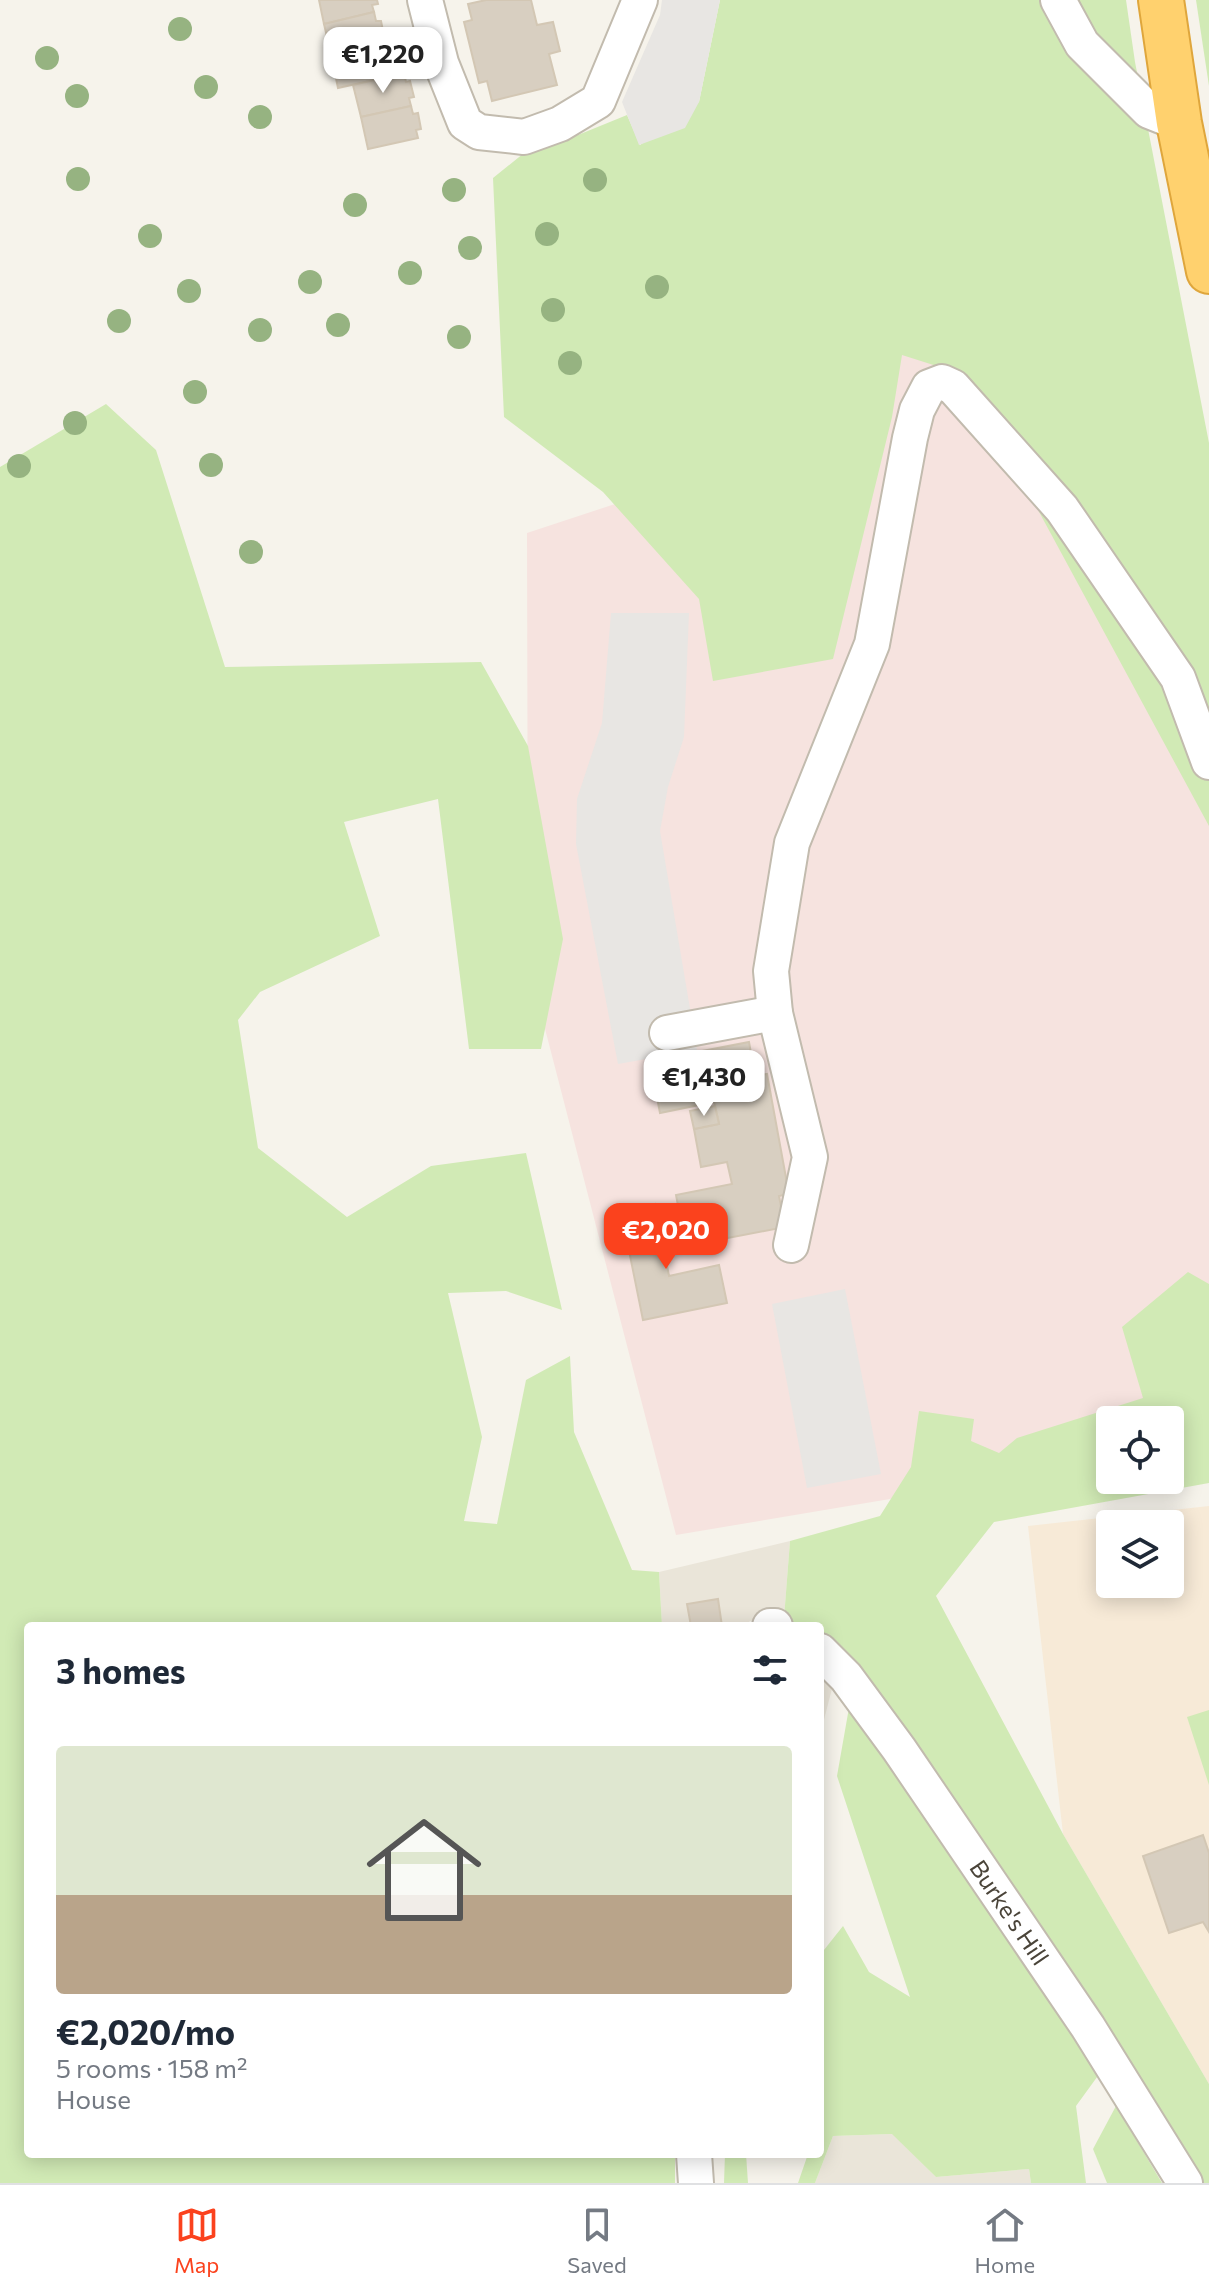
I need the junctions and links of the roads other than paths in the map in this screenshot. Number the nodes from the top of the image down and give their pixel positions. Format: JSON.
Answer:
{"nodes":[{"id":1,"x":425,"y":0,"type":"edge"},
{"id":2,"x":640,"y":0,"type":"edge"},
{"id":3,"x":1058,"y":0,"type":"edge"},
{"id":4,"x":1161,"y":0,"type":"edge"},
{"id":5,"x":1179,"y":123,"type":"junction"},
{"id":6,"x":1209,"y":271,"type":"edge"},
{"id":7,"x":1209,"y":762,"type":"edge"},
{"id":8,"x":775,"y":1013,"type":"junction"},
{"id":9,"x":667,"y":1033,"type":"dead end"},
{"id":10,"x":791,"y":1245,"type":"dead end"},
{"id":11,"x":824,"y":1655,"type":"edge"},
{"id":12,"x":694,"y":2158,"type":"edge"},
{"id":13,"x":696,"y":2183,"type":"edge"},
{"id":14,"x":1185,"y":2183,"type":"edge"}],
"edges":[{"from":1,"to":2,"type":"street"},
{"from":3,"to":5,"type":"street"},
{"from":4,"to":5,"type":"highway"},
{"from":5,"to":6,"type":"highway"},
{"from":7,"to":8,"type":"street"},
{"from":8,"to":9,"type":"street"},
{"from":8,"to":10,"type":"street"},
{"from":11,"to":14,"type":"street","name":"Burke's Hill"},
{"from":12,"to":13,"type":"street"}]}
